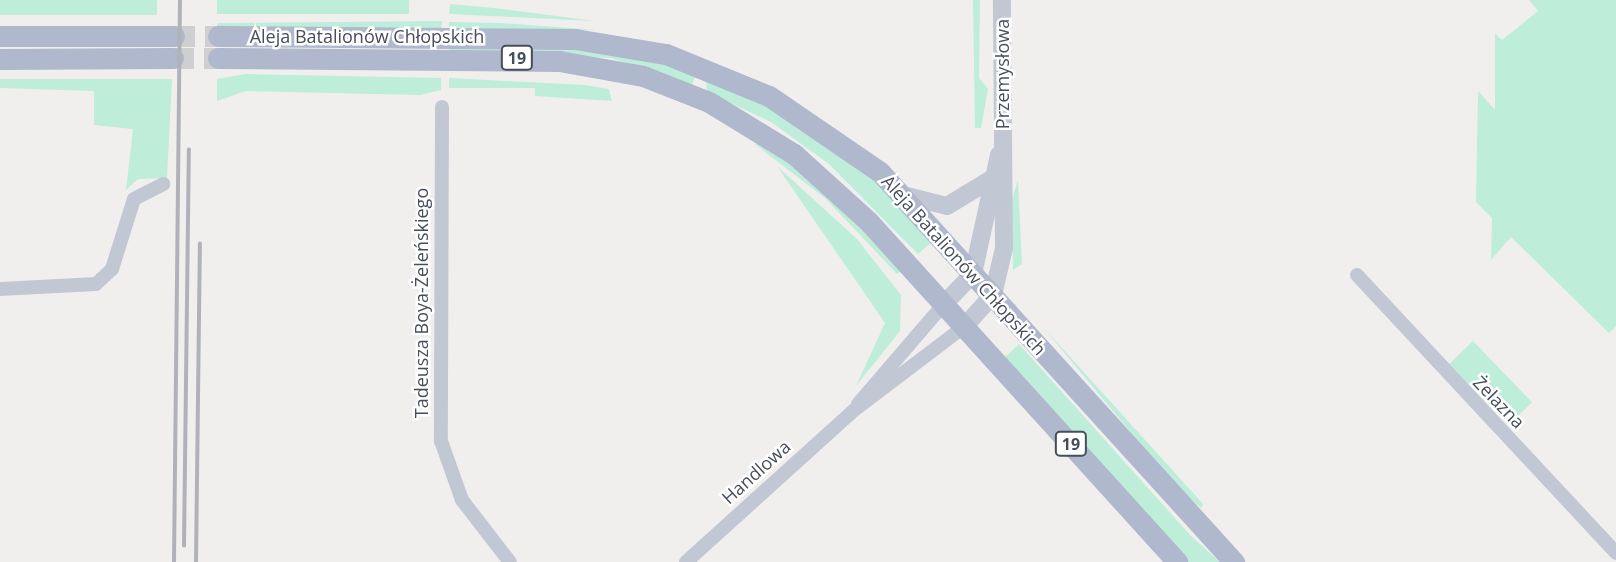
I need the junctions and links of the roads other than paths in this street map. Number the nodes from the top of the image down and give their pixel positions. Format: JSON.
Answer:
{"nodes":[{"id":1,"x":1002,"y":0,"type":"edge"},
{"id":2,"x":0,"y":36,"type":"edge"},
{"id":3,"x":174,"y":36,"type":"tunnel mouth"},
{"id":4,"x":218,"y":36,"type":"tunnel mouth"},
{"id":5,"x":173,"y":58,"type":"tunnel mouth"},
{"id":6,"x":218,"y":58,"type":"tunnel mouth"},
{"id":7,"x":0,"y":59,"type":"edge"},
{"id":8,"x":442,"y":107,"type":"dead end"},
{"id":9,"x":1001,"y":148,"type":"junction"},
{"id":10,"x":993,"y":178,"type":"junction"},
{"id":11,"x":163,"y":184,"type":"dead end"},
{"id":12,"x":903,"y":195,"type":"junction"},
{"id":13,"x":973,"y":274,"type":"junction"},
{"id":14,"x":1357,"y":275,"type":"dead end"},
{"id":15,"x":0,"y":289,"type":"edge"},
{"id":16,"x":993,"y":295,"type":"junction"},
{"id":17,"x":944,"y":304,"type":"junction"},
{"id":18,"x":965,"y":326,"type":"junction"},
{"id":19,"x":853,"y":411,"type":"junction"},
{"id":20,"x":1616,"y":553,"type":"edge"},
{"id":21,"x":510,"y":562,"type":"edge"},
{"id":22,"x":686,"y":562,"type":"edge"},
{"id":23,"x":1177,"y":562,"type":"edge"},
{"id":24,"x":1234,"y":562,"type":"edge"}],
"edges":[{"from":1,"to":9,"type":"street","name":"Przemysłowa"},
{"from":2,"to":3,"type":"main road"},
{"from":4,"to":12,"type":"main road","name":"Aleja Batalionów Chłopskich","number":"19"},
{"from":5,"to":7,"type":"main road"},
{"from":6,"to":17,"type":"main road","name":"Aleja Batalionów Chłopskich","number":"19"},
{"from":8,"to":21,"type":"street","name":"Tadeusza Boya-Żeleńskiego"},
{"from":9,"to":10,"type":"street","name":"Przemysłowa"},
{"from":9,"to":16,"type":"street","name":"Przemysłowa"},
{"from":10,"to":12,"type":"street"},
{"from":10,"to":13,"type":"street","name":"Przemysłowa"},
{"from":11,"to":15,"type":"street"},
{"from":12,"to":13,"type":"main road","name":"Aleja Batalionów Chłopskich","number":"19"},
{"from":13,"to":16,"type":"main road","name":"Aleja Batalionów Chłopskich","number":"19"},
{"from":13,"to":17,"type":"street"},
{"from":14,"to":20,"type":"street","name":"Żelazna"},
{"from":16,"to":18,"type":"street"},
{"from":16,"to":24,"type":"main road","name":"Aleja Batalionów Chłopskich","number":"19"},
{"from":17,"to":18,"type":"main road","name":"Aleja Batalionów Chłopskich","number":"19"},
{"from":17,"to":19,"type":"street","name":"Handlowa"},
{"from":18,"to":19,"type":"street","name":"Handlowa"},
{"from":18,"to":23,"type":"main road","name":"Aleja Batalionów Chłopskich","number":"19"},
{"from":19,"to":22,"type":"street","name":"Handlowa"}]}
